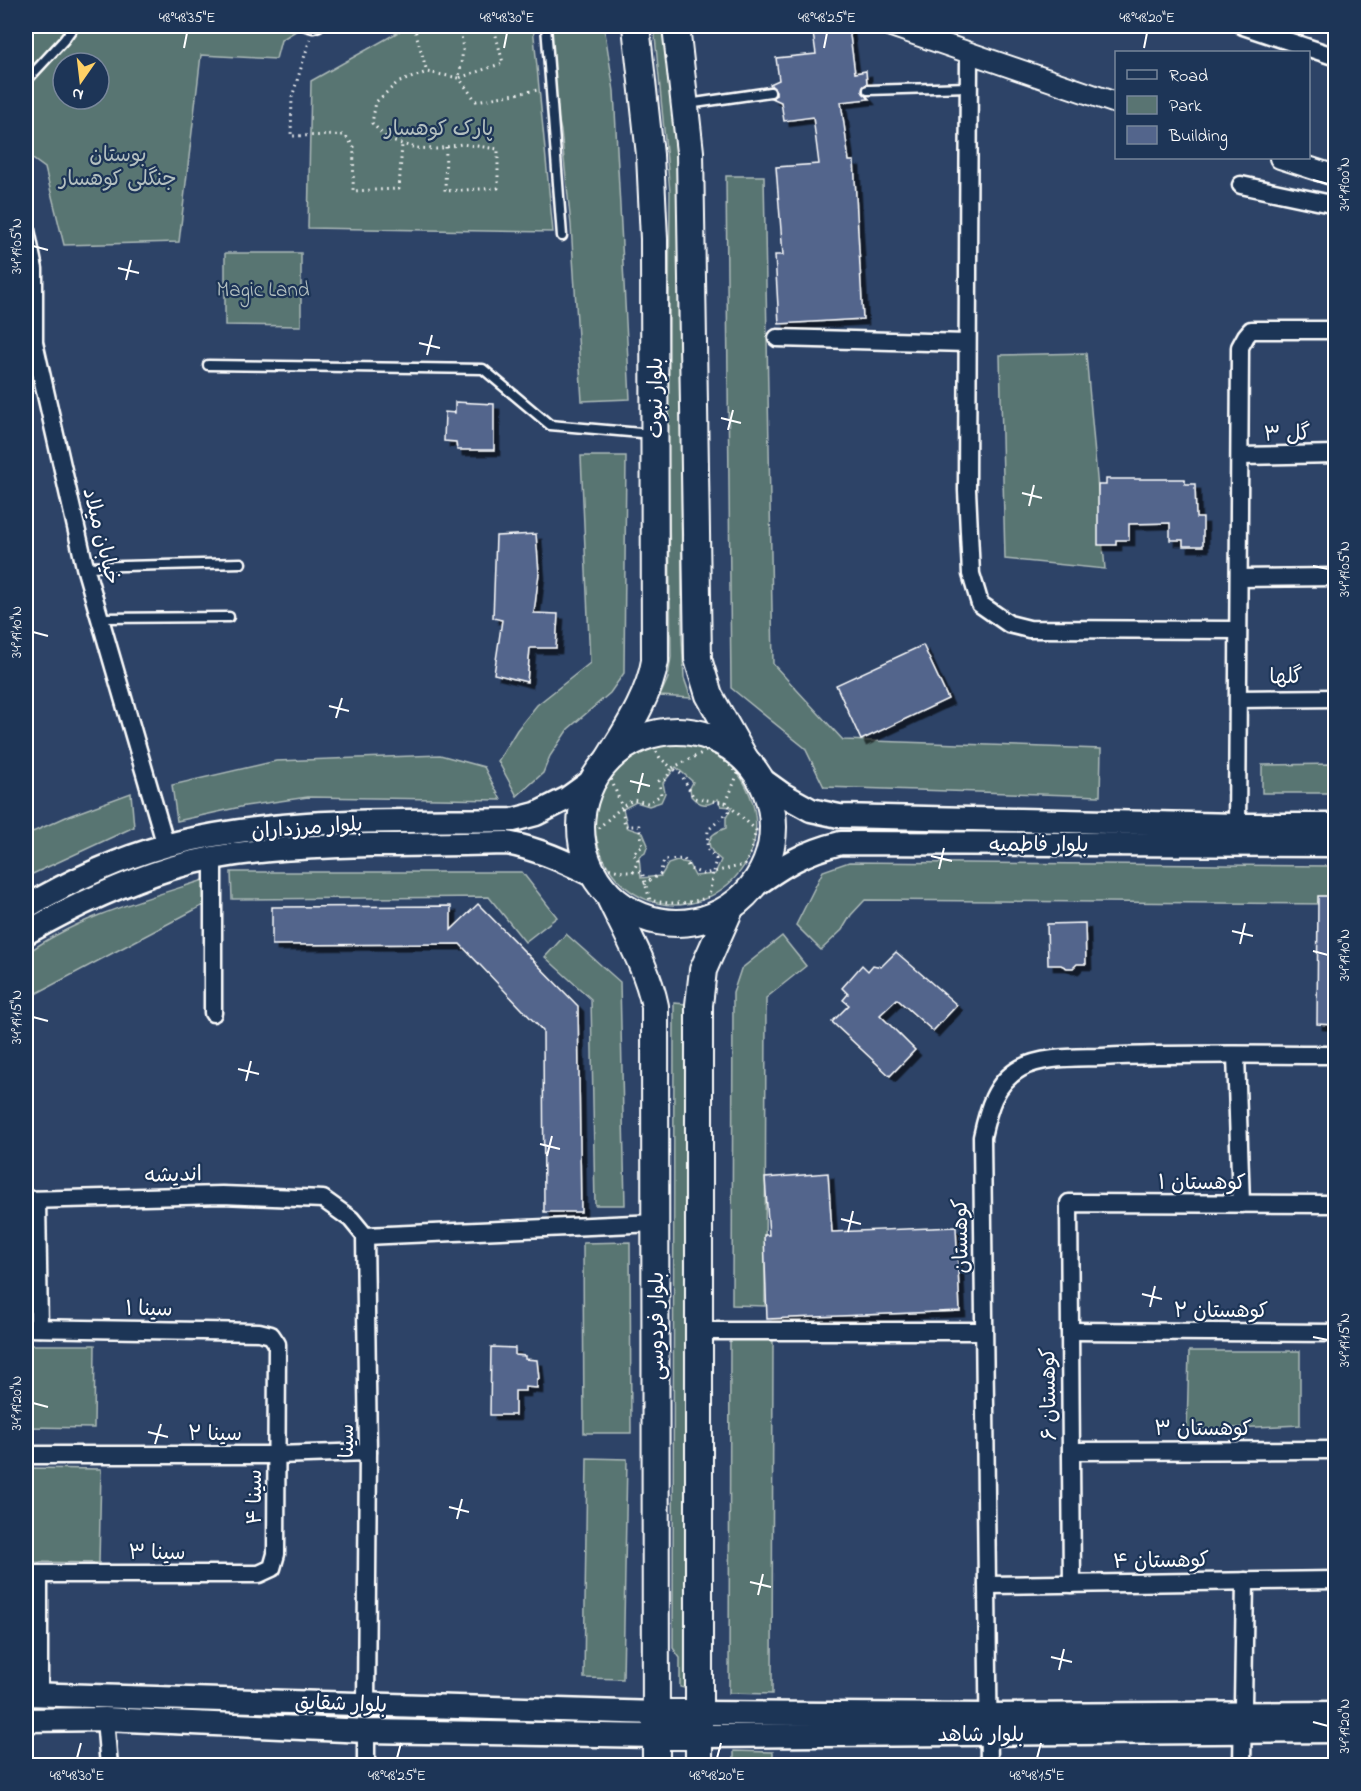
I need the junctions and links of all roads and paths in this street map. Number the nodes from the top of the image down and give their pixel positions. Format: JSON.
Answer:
{"nodes":[{"id":1,"x":74,"y":26,"type":"edge"},
{"id":2,"x":313,"y":26,"type":"edge"},
{"id":3,"x":414,"y":26,"type":"edge"},
{"id":4,"x":546,"y":26,"type":"edge"},
{"id":5,"x":636,"y":26,"type":"edge"},
{"id":6,"x":675,"y":26,"type":"edge"},
{"id":7,"x":891,"y":26,"type":"edge"},
{"id":8,"x":1244,"y":26,"type":"edge"},
{"id":9,"x":969,"y":53,"type":"junction"},
{"id":10,"x":1335,"y":57,"type":"edge"},
{"id":11,"x":428,"y":72,"type":"junction"},
{"id":12,"x":459,"y":78,"type":"junction"},
{"id":13,"x":26,"y":81,"type":"edge"},
{"id":14,"x":552,"y":87,"type":"junction"},
{"id":15,"x":968,"y":87,"type":"junction"},
{"id":16,"x":868,"y":90,"type":"dead end"},
{"id":17,"x":770,"y":92,"type":"dead end"},
{"id":18,"x":1115,"y":103,"type":"edge"},
{"id":19,"x":685,"y":104,"type":"junction"},
{"id":20,"x":402,"y":144,"type":"junction"},
{"id":21,"x":446,"y":147,"type":"junction"},
{"id":22,"x":1283,"y":159,"type":"edge"},
{"id":23,"x":1335,"y":176,"type":"edge"},
{"id":24,"x":1241,"y":185,"type":"dead end"},
{"id":25,"x":1335,"y":205,"type":"edge"},
{"id":26,"x":26,"y":230,"type":"edge"},
{"id":27,"x":562,"y":236,"type":"dead end"},
{"id":28,"x":1335,"y":330,"type":"edge"},
{"id":29,"x":777,"y":338,"type":"dead end"},
{"id":30,"x":967,"y":343,"type":"junction"},
{"id":31,"x":208,"y":365,"type":"dead end"},
{"id":32,"x":656,"y":434,"type":"junction"},
{"id":33,"x":1335,"y":454,"type":"edge"},
{"id":34,"x":1240,"y":456,"type":"junction"},
{"id":35,"x":241,"y":563,"type":"dead end"},
{"id":36,"x":85,"y":567,"type":"junction"},
{"id":37,"x":1335,"y":577,"type":"edge"},
{"id":38,"x":1239,"y":578,"type":"junction"},
{"id":39,"x":229,"y":617,"type":"dead end"},
{"id":40,"x":100,"y":618,"type":"junction"},
{"id":41,"x":1238,"y":630,"type":"junction"},
{"id":42,"x":1335,"y":698,"type":"edge"},
{"id":43,"x":1238,"y":699,"type":"junction"},
{"id":44,"x":746,"y":759,"type":"junction"},
{"id":45,"x":672,"y":768,"type":"junction"},
{"id":46,"x":600,"y":770,"type":"junction"},
{"id":47,"x":761,"y":779,"type":"junction"},
{"id":48,"x":726,"y":803,"type":"junction"},
{"id":49,"x":622,"y":807,"type":"junction"},
{"id":50,"x":732,"y":809,"type":"junction"},
{"id":51,"x":1335,"y":825,"type":"edge"},
{"id":52,"x":1237,"y":835,"type":"junction"},
{"id":53,"x":1335,"y":845,"type":"edge"},
{"id":54,"x":166,"y":846,"type":"junction"},
{"id":55,"x":213,"y":859,"type":"junction"},
{"id":56,"x":713,"y":872,"type":"junction"},
{"id":57,"x":633,"y":873,"type":"junction"},
{"id":58,"x":594,"y":876,"type":"junction"},
{"id":59,"x":644,"y":884,"type":"junction"},
{"id":60,"x":753,"y":887,"type":"junction"},
{"id":61,"x":609,"y":896,"type":"junction"},
{"id":62,"x":26,"y":907,"type":"edge"},
{"id":63,"x":730,"y":909,"type":"junction"},
{"id":64,"x":26,"y":933,"type":"edge"},
{"id":65,"x":213,"y":1013,"type":"dead end"},
{"id":66,"x":1236,"y":1055,"type":"junction"},
{"id":67,"x":1335,"y":1055,"type":"edge"},
{"id":68,"x":32,"y":1200,"type":"edge"},
{"id":69,"x":1069,"y":1203,"type":"joint"},
{"id":70,"x":1241,"y":1204,"type":"junction"},
{"id":71,"x":1335,"y":1204,"type":"edge"},
{"id":72,"x":656,"y":1223,"type":"junction"},
{"id":73,"x":365,"y":1236,"type":"junction"},
{"id":74,"x":32,"y":1328,"type":"edge"},
{"id":75,"x":699,"y":1331,"type":"junction"},
{"id":76,"x":984,"y":1331,"type":"junction"},
{"id":77,"x":1070,"y":1331,"type":"junction"},
{"id":78,"x":1335,"y":1333,"type":"edge"},
{"id":79,"x":271,"y":1335,"type":"joint"},
{"id":80,"x":1335,"y":1450,"type":"edge"},
{"id":81,"x":1071,"y":1451,"type":"junction"},
{"id":82,"x":368,"y":1452,"type":"junction"},
{"id":83,"x":26,"y":1455,"type":"edge"},
{"id":84,"x":277,"y":1455,"type":"junction"},
{"id":85,"x":276,"y":1554,"type":"joint"},
{"id":86,"x":32,"y":1574,"type":"edge"},
{"id":87,"x":1335,"y":1580,"type":"edge"},
{"id":88,"x":1245,"y":1581,"type":"junction"},
{"id":89,"x":1072,"y":1584,"type":"junction"},
{"id":90,"x":987,"y":1585,"type":"junction"},
{"id":91,"x":32,"y":1693,"type":"edge"},
{"id":92,"x":366,"y":1704,"type":"junction"},
{"id":93,"x":1335,"y":1713,"type":"edge"},
{"id":94,"x":105,"y":1719,"type":"junction"},
{"id":95,"x":32,"y":1720,"type":"edge"},
{"id":96,"x":1243,"y":1723,"type":"junction"},
{"id":97,"x":989,"y":1724,"type":"junction"},
{"id":98,"x":656,"y":1725,"type":"junction"},
{"id":99,"x":699,"y":1725,"type":"junction"},
{"id":100,"x":366,"y":1731,"type":"junction"},
{"id":101,"x":1335,"y":1731,"type":"edge"},
{"id":102,"x":109,"y":1766,"type":"edge"},
{"id":103,"x":366,"y":1766,"type":"edge"},
{"id":104,"x":656,"y":1766,"type":"edge"},
{"id":105,"x":699,"y":1766,"type":"edge"},
{"id":106,"x":989,"y":1766,"type":"edge"},
{"id":107,"x":1242,"y":1766,"type":"edge"}],
"edges":[{"from":1,"to":13,"type":"lane"},
{"from":2,"to":20,"type":"path"},
{"from":3,"to":11,"type":"path"},
{"from":4,"to":14,"type":"lane"},
{"from":5,"to":32,"type":"main road","name":"بلوار نبوت"},
{"from":6,"to":19,"type":"main road","name":"بلوار نبوت"},
{"from":7,"to":9,"type":"street"},
{"from":8,"to":10,"type":"street"},
{"from":9,"to":15,"type":"street"},
{"from":9,"to":18,"type":"street"},
{"from":11,"to":12,"type":"path"},
{"from":11,"to":20,"type":"path"},
{"from":12,"to":12,"type":"path"},
{"from":12,"to":14,"type":"path"},
{"from":14,"to":27,"type":"lane"},
{"from":15,"to":16,"type":"lane"},
{"from":15,"to":30,"type":"street"},
{"from":17,"to":19,"type":"lane"},
{"from":19,"to":44,"type":"main road","name":"بلوار نبوت"},
{"from":20,"to":21,"type":"path"},
{"from":21,"to":21,"type":"path"},
{"from":22,"to":23,"type":"street"},
{"from":24,"to":25,"type":"street"},
{"from":26,"to":36,"type":"street","name":"خیابان میلاد"},
{"from":28,"to":34,"type":"street"},
{"from":29,"to":30,"type":"street"},
{"from":30,"to":41,"type":"street"},
{"from":31,"to":32,"type":"lane"},
{"from":32,"to":46,"type":"main road","name":"بلوار نبوت"},
{"from":33,"to":34,"type":"street","name":"گل ۳"},
{"from":34,"to":38,"type":"street"},
{"from":35,"to":36,"type":"lane"},
{"from":36,"to":40,"type":"street","name":"خیابان میلاد"},
{"from":37,"to":38,"type":"street"},
{"from":38,"to":41,"type":"street"},
{"from":39,"to":40,"type":"lane"},
{"from":40,"to":54,"type":"street","name":"خیابان میلاد"},
{"from":41,"to":43,"type":"street"},
{"from":42,"to":43,"type":"street","name":"گلها"},
{"from":43,"to":52,"type":"street"},
{"from":44,"to":46,"type":"main road"},
{"from":44,"to":47,"type":"main road"},
{"from":45,"to":48,"type":"path"},
{"from":45,"to":48,"type":"path"},
{"from":45,"to":49,"type":"path"},
{"from":45,"to":49,"type":"path"},
{"from":46,"to":54,"type":"main road","name":"بلوار مرزداران"},
{"from":46,"to":58,"type":"main road","name":"بلوار نبوت"},
{"from":47,"to":52,"type":"main road","name":"بلوار فاطمیه"},
{"from":47,"to":60,"type":"main road"},
{"from":48,"to":50,"type":"path"},
{"from":49,"to":57,"type":"path"},
{"from":49,"to":57,"type":"path"},
{"from":50,"to":56,"type":"path"},
{"from":50,"to":56,"type":"path"},
{"from":51,"to":52,"type":"main road","name":"بلوار فاطمیه"},
{"from":52,"to":53,"type":"main road","name":"بلوار فاطمیه"},
{"from":52,"to":60,"type":"main road","name":"بلوار فاطمیه"},
{"from":54,"to":62,"type":"main road","name":"بلوار مرزداران"},
{"from":55,"to":58,"type":"main road","name":"بلوار مرزداران"},
{"from":55,"to":64,"type":"main road","name":"بلوار مرزداران"},
{"from":55,"to":65,"type":"street"},
{"from":56,"to":59,"type":"path"},
{"from":56,"to":59,"type":"path"},
{"from":57,"to":59,"type":"path"},
{"from":58,"to":61,"type":"main road","name":"بلوار نبوت"},
{"from":60,"to":63,"type":"main road"},
{"from":61,"to":63,"type":"main road"},
{"from":61,"to":72,"type":"main road","name":"بلوار فردوسی"},
{"from":63,"to":75,"type":"main road","name":"بلوار فردوسی"},
{"from":66,"to":67,"type":"street","name":"کوهستان"},
{"from":66,"to":70,"type":"street"},
{"from":66,"to":76,"type":"street","name":"کوهستان"},
{"from":68,"to":73,"type":"street","name":"اندیشه"},
{"from":68,"to":74,"type":"street"},
{"from":69,"to":70,"type":"street","name":"کوهستان ۱"},
{"from":69,"to":77,"type":"street","name":"کوهستان ۶"},
{"from":70,"to":71,"type":"street","name":"کوهستان ۱"},
{"from":72,"to":73,"type":"street"},
{"from":72,"to":98,"type":"main road","name":"بلوار فردوسی"},
{"from":73,"to":82,"type":"street","name":"سینا"},
{"from":74,"to":79,"type":"street","name":"سینا ۱"},
{"from":75,"to":76,"type":"street"},
{"from":75,"to":99,"type":"main road","name":"بلوار فردوسی"},
{"from":76,"to":90,"type":"street","name":"کوهستان"},
{"from":77,"to":78,"type":"street","name":"کوهستان ۲"},
{"from":77,"to":81,"type":"street","name":"کوهستان ۶"},
{"from":79,"to":84,"type":"street","name":"سینا ۴"},
{"from":80,"to":81,"type":"street","name":"کوهستان ۳"},
{"from":81,"to":89,"type":"street","name":"کوهستان ۶"},
{"from":82,"to":84,"type":"street","name":"سینا ۲"},
{"from":82,"to":92,"type":"street","name":"سینا"},
{"from":83,"to":84,"type":"street","name":"سینا ۲"},
{"from":84,"to":85,"type":"street","name":"سینا ۴"},
{"from":85,"to":86,"type":"street","name":"سینا ۳"},
{"from":86,"to":91,"type":"street"},
{"from":87,"to":88,"type":"street","name":"کوهستان ۴"},
{"from":88,"to":89,"type":"street","name":"کوهستان ۴"},
{"from":88,"to":96,"type":"street"},
{"from":89,"to":90,"type":"street","name":"کوهستان ۴"},
{"from":90,"to":97,"type":"street","name":"کوهستان"},
{"from":91,"to":92,"type":"main road","name":"بلوار شقایق"},
{"from":91,"to":95,"type":"main road"},
{"from":92,"to":98,"type":"main road","name":"بلوار شقایق"},
{"from":92,"to":100,"type":"main road"},
{"from":93,"to":96,"type":"main road","name":"بلوار شاهد"},
{"from":94,"to":95,"type":"main road","name":"بلوار شقایق"},
{"from":94,"to":100,"type":"main road","name":"بلوار شقایق"},
{"from":94,"to":102,"type":"street"},
{"from":96,"to":97,"type":"main road","name":"بلوار شاهد"},
{"from":96,"to":101,"type":"main road","name":"بلوار شاهد"},
{"from":96,"to":107,"type":"street"},
{"from":97,"to":99,"type":"main road","name":"بلوار شاهد"},
{"from":97,"to":106,"type":"street","name":"کوهستان"},
{"from":98,"to":99,"type":"main road"},
{"from":98,"to":100,"type":"main road","name":"بلوار شقایق"},
{"from":98,"to":104,"type":"main road","name":"بلوار فردوسی"},
{"from":99,"to":105,"type":"main road","name":"بلوار فردوسی"},
{"from":100,"to":103,"type":"street"}]}
